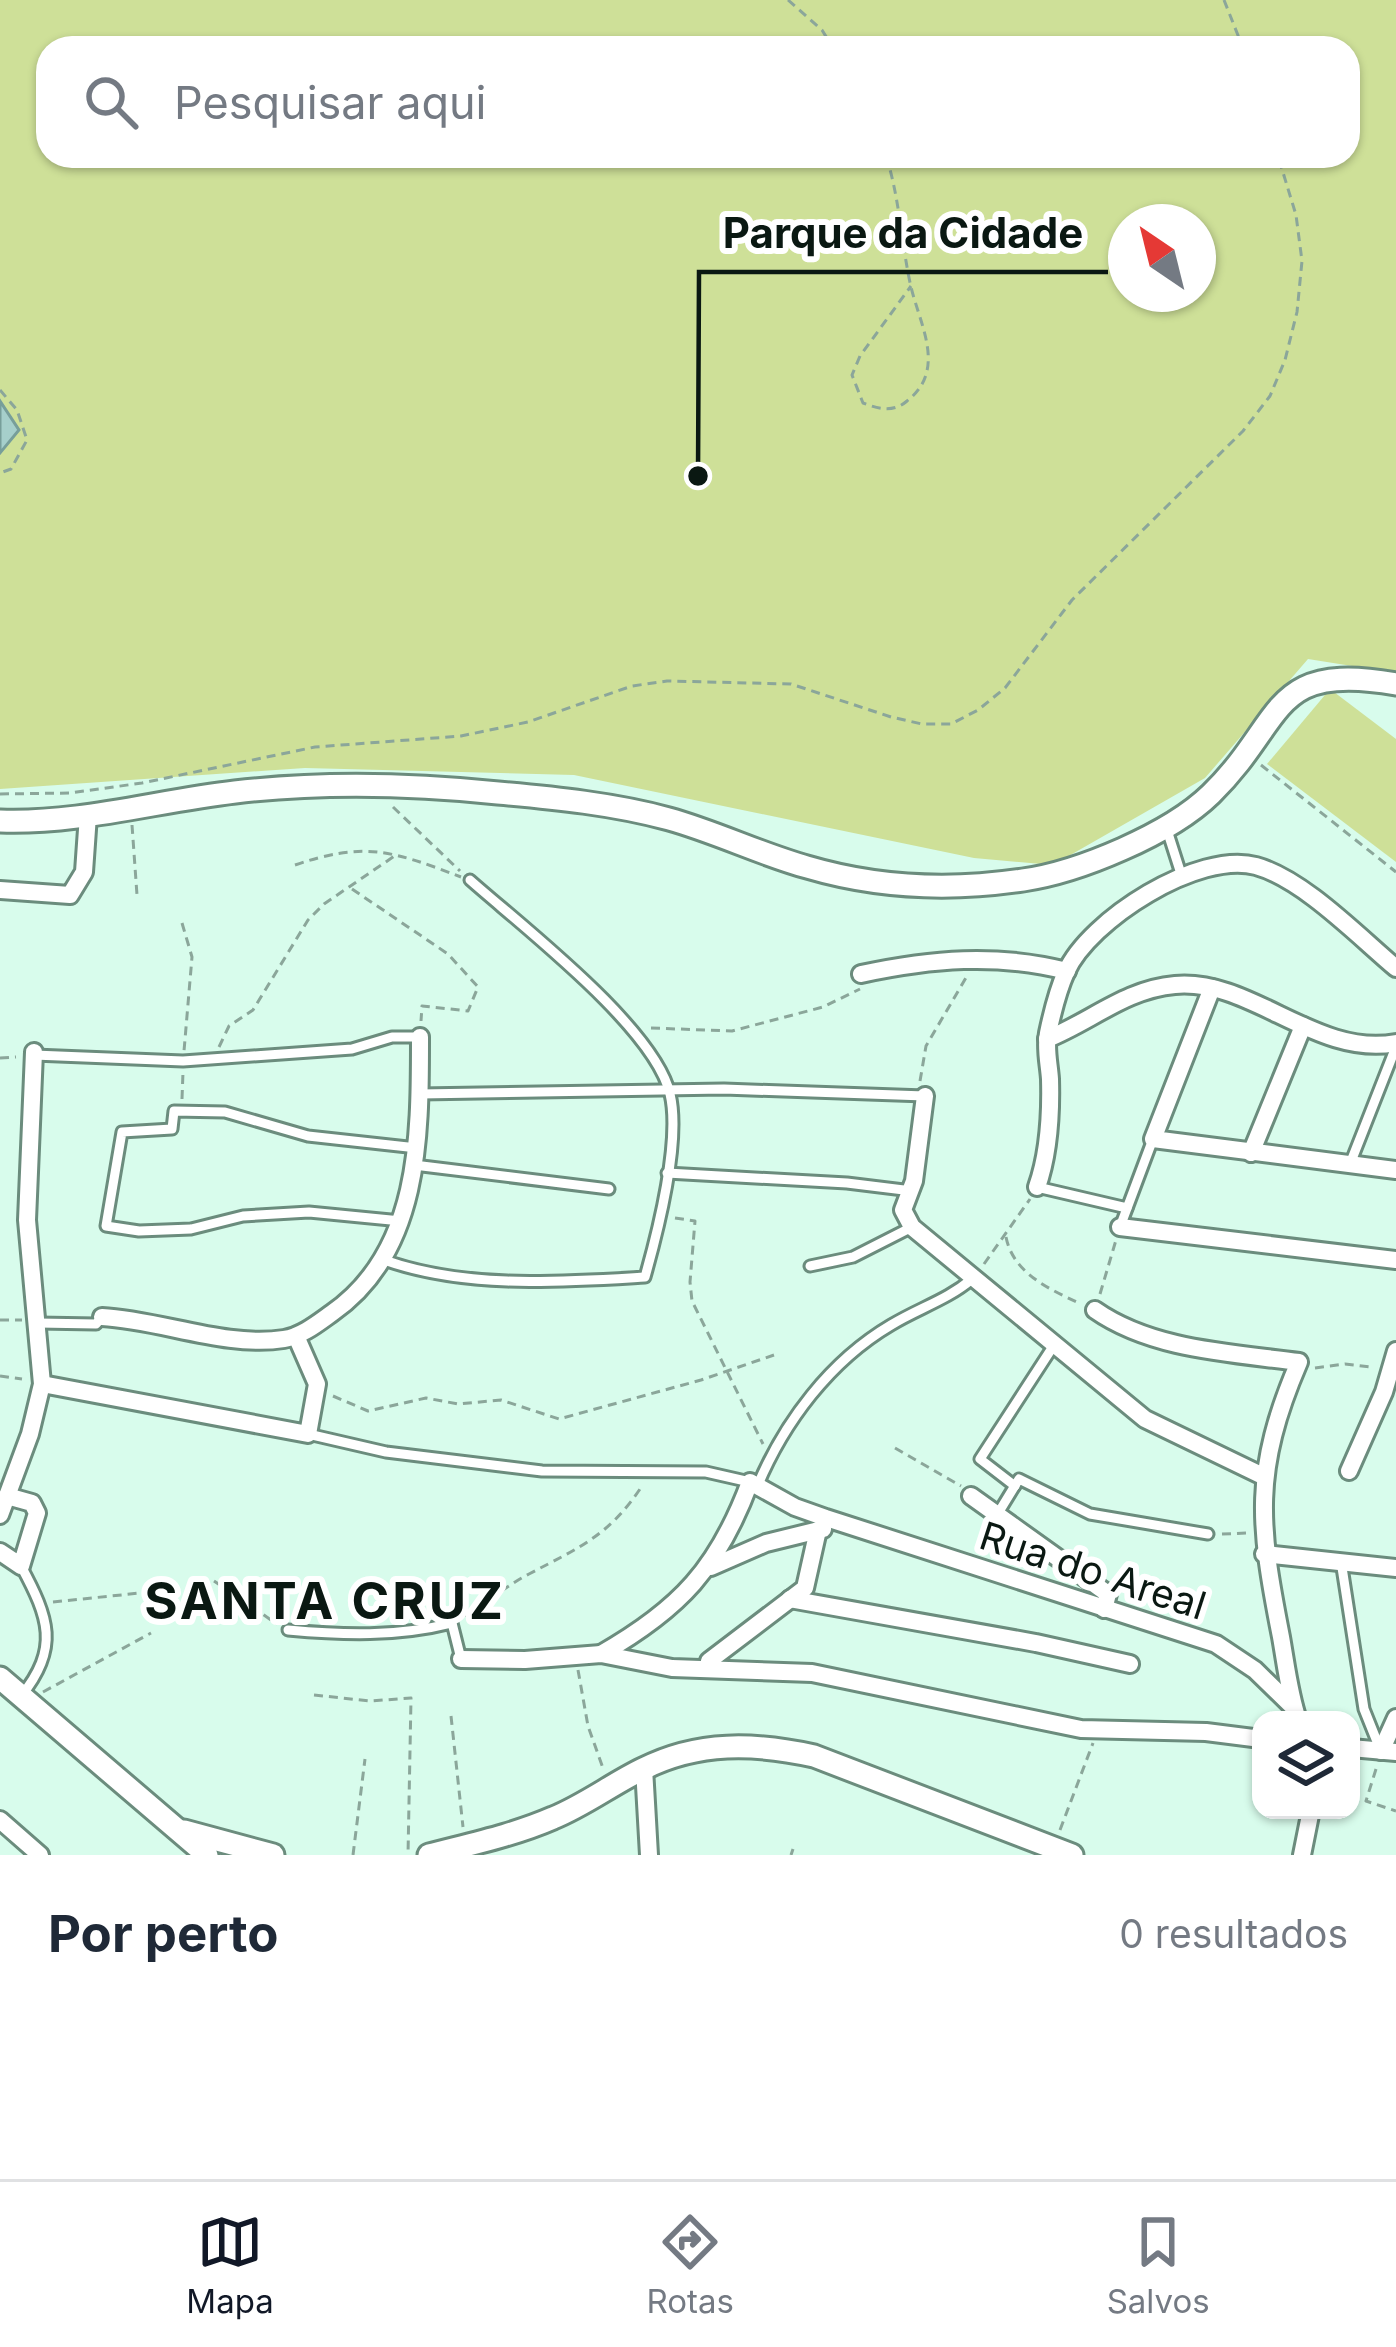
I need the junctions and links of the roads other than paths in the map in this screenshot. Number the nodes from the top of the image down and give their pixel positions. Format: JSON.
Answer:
{"nodes":[{"id":1,"x":1396,"y":684,"type":"edge"},
{"id":2,"x":88,"y":814,"type":"junction"},
{"id":3,"x":0,"y":821,"type":"edge"},
{"id":4,"x":1165,"y":825,"type":"junction"},
{"id":5,"x":1182,"y":877,"type":"junction"},
{"id":6,"x":470,"y":880,"type":"road end"},
{"id":7,"x":0,"y":890,"type":"edge"},
{"id":8,"x":1396,"y":968,"type":"edge"},
{"id":9,"x":1066,"y":970,"type":"junction"},
{"id":10,"x":863,"y":981,"type":"road end"},
{"id":11,"x":1212,"y":988,"type":"junction"},
{"id":12,"x":1303,"y":1026,"type":"junction"},
{"id":13,"x":420,"y":1036,"type":"joint"},
{"id":14,"x":1047,"y":1039,"type":"junction"},
{"id":15,"x":1396,"y":1045,"type":"edge"},
{"id":16,"x":34,"y":1053,"type":"joint"},
{"id":17,"x":669,"y":1089,"type":"junction"},
{"id":18,"x":420,"y":1094,"type":"junction"},
{"id":19,"x":922,"y":1096,"type":"joint"},
{"id":20,"x":1153,"y":1139,"type":"junction"},
{"id":21,"x":1250,"y":1153,"type":"junction"},
{"id":22,"x":415,"y":1157,"type":"junction"},
{"id":23,"x":1349,"y":1164,"type":"junction"},
{"id":24,"x":1396,"y":1170,"type":"edge"},
{"id":25,"x":667,"y":1173,"type":"junction"},
{"id":26,"x":1037,"y":1187,"type":"joint"},
{"id":27,"x":609,"y":1189,"type":"dead end"},
{"id":28,"x":912,"y":1191,"type":"junction"},
{"id":29,"x":1127,"y":1208,"type":"junction"},
{"id":30,"x":400,"y":1221,"type":"junction"},
{"id":31,"x":912,"y":1227,"type":"junction"},
{"id":32,"x":1120,"y":1227,"type":"joint"},
{"id":33,"x":384,"y":1260,"type":"junction"},
{"id":34,"x":1396,"y":1260,"type":"edge"},
{"id":35,"x":810,"y":1266,"type":"dead end"},
{"id":36,"x":972,"y":1279,"type":"junction"},
{"id":37,"x":1095,"y":1310,"type":"road end"},
{"id":38,"x":102,"y":1317,"type":"joint"},
{"id":39,"x":38,"y":1323,"type":"junction"},
{"id":40,"x":296,"y":1336,"type":"junction"},
{"id":41,"x":1055,"y":1342,"type":"junction"},
{"id":42,"x":1394,"y":1359,"type":"edge"},
{"id":43,"x":42,"y":1384,"type":"junction"},
{"id":44,"x":308,"y":1434,"type":"junction"},
{"id":45,"x":1349,"y":1471,"type":"dead end"},
{"id":46,"x":1265,"y":1477,"type":"junction"},
{"id":47,"x":753,"y":1484,"type":"junction"},
{"id":48,"x":1015,"y":1486,"type":"junction"},
{"id":49,"x":7,"y":1496,"type":"junction"},
{"id":50,"x":971,"y":1496,"type":"road end"},
{"id":51,"x":0,"y":1514,"type":"edge"},
{"id":52,"x":997,"y":1515,"type":"junction"},
{"id":53,"x":853,"y":1525,"type":"junction"},
{"id":54,"x":818,"y":1530,"type":"junction"},
{"id":55,"x":1208,"y":1534,"type":"road end"},
{"id":56,"x":0,"y":1552,"type":"edge"},
{"id":57,"x":1264,"y":1554,"type":"junction"},
{"id":58,"x":1341,"y":1561,"type":"junction"},
{"id":59,"x":21,"y":1566,"type":"junction"},
{"id":60,"x":709,"y":1568,"type":"junction"},
{"id":61,"x":1396,"y":1568,"type":"edge"},
{"id":62,"x":790,"y":1599,"type":"junction"},
{"id":63,"x":1104,"y":1610,"type":"junction"},
{"id":64,"x":288,"y":1630,"type":"road end"},
{"id":65,"x":601,"y":1654,"type":"junction"},
{"id":66,"x":461,"y":1659,"type":"joint"},
{"id":67,"x":1130,"y":1664,"type":"dead end"},
{"id":68,"x":705,"y":1665,"type":"junction"},
{"id":69,"x":0,"y":1678,"type":"edge"},
{"id":70,"x":24,"y":1699,"type":"junction"},
{"id":71,"x":1293,"y":1711,"type":"edge"},
{"id":72,"x":1295,"y":1711,"type":"edge"},
{"id":73,"x":1396,"y":1718,"type":"edge"},
{"id":74,"x":1252,"y":1738,"type":"edge"},
{"id":75,"x":1388,"y":1751,"type":"edge"},
{"id":76,"x":644,"y":1768,"type":"junction"},
{"id":77,"x":1309,"y":1819,"type":"edge"},
{"id":78,"x":0,"y":1820,"type":"edge"},
{"id":79,"x":177,"y":1829,"type":"junction"},
{"id":80,"x":1062,"y":1851,"type":"edge"},
{"id":81,"x":40,"y":1855,"type":"edge"},
{"id":82,"x":207,"y":1855,"type":"edge"},
{"id":83,"x":273,"y":1855,"type":"edge"},
{"id":84,"x":429,"y":1855,"type":"edge"},
{"id":85,"x":649,"y":1855,"type":"edge"},
{"id":86,"x":1302,"y":1855,"type":"edge"}],
"edges":[{"from":1,"to":4,"type":"street"},
{"from":2,"to":3,"type":"street"},
{"from":2,"to":4,"type":"street"},
{"from":2,"to":7,"type":"street"},
{"from":4,"to":5,"type":"lane"},
{"from":5,"to":8,"type":"street"},
{"from":5,"to":9,"type":"street"},
{"from":6,"to":17,"type":"lane"},
{"from":9,"to":10,"type":"street"},
{"from":9,"to":14,"type":"street"},
{"from":11,"to":12,"type":"street"},
{"from":11,"to":14,"type":"street"},
{"from":11,"to":20,"type":"street"},
{"from":12,"to":15,"type":"street"},
{"from":12,"to":21,"type":"street"},
{"from":13,"to":16,"type":"lane"},
{"from":13,"to":18,"type":"street"},
{"from":14,"to":26,"type":"street"},
{"from":15,"to":23,"type":"lane"},
{"from":16,"to":39,"type":"street"},
{"from":17,"to":18,"type":"lane"},
{"from":17,"to":19,"type":"lane"},
{"from":17,"to":25,"type":"lane"},
{"from":18,"to":22,"type":"street"},
{"from":19,"to":28,"type":"street"},
{"from":20,"to":21,"type":"street"},
{"from":20,"to":29,"type":"lane"},
{"from":21,"to":23,"type":"street"},
{"from":22,"to":27,"type":"lane"},
{"from":22,"to":30,"type":"street"},
{"from":22,"to":30,"type":"lane"},
{"from":23,"to":24,"type":"street"},
{"from":25,"to":28,"type":"lane"},
{"from":25,"to":33,"type":"lane"},
{"from":26,"to":29,"type":"lane"},
{"from":28,"to":31,"type":"street"},
{"from":29,"to":32,"type":"lane"},
{"from":30,"to":33,"type":"street"},
{"from":31,"to":35,"type":"lane"},
{"from":31,"to":36,"type":"street"},
{"from":32,"to":34,"type":"street"},
{"from":33,"to":40,"type":"street"},
{"from":36,"to":41,"type":"street"},
{"from":36,"to":47,"type":"lane"},
{"from":37,"to":46,"type":"street"},
{"from":38,"to":39,"type":"lane"},
{"from":38,"to":40,"type":"street"},
{"from":39,"to":43,"type":"street"},
{"from":40,"to":44,"type":"street"},
{"from":41,"to":46,"type":"street"},
{"from":41,"to":48,"type":"lane"},
{"from":42,"to":45,"type":"street"},
{"from":43,"to":44,"type":"street"},
{"from":43,"to":49,"type":"street"},
{"from":44,"to":47,"type":"lane"},
{"from":46,"to":57,"type":"street"},
{"from":47,"to":53,"type":"street","name":"Rua do Areal"},
{"from":47,"to":60,"type":"street"},
{"from":48,"to":52,"type":"lane"},
{"from":48,"to":55,"type":"lane"},
{"from":49,"to":51,"type":"street"},
{"from":49,"to":59,"type":"street"},
{"from":50,"to":52,"type":"street"},
{"from":52,"to":63,"type":"street"},
{"from":53,"to":54,"type":"street"},
{"from":53,"to":63,"type":"street","name":"Rua do Areal"},
{"from":54,"to":60,"type":"street"},
{"from":54,"to":62,"type":"street"},
{"from":56,"to":59,"type":"street"},
{"from":57,"to":58,"type":"street"},
{"from":57,"to":72,"type":"street"},
{"from":58,"to":61,"type":"street"},
{"from":58,"to":75,"type":"lane"},
{"from":59,"to":70,"type":"lane"},
{"from":60,"to":65,"type":"street"},
{"from":62,"to":67,"type":"street"},
{"from":62,"to":68,"type":"street"},
{"from":63,"to":71,"type":"street","name":"Rua do Areal"},
{"from":64,"to":66,"type":"lane"},
{"from":65,"to":66,"type":"street"},
{"from":65,"to":68,"type":"street"},
{"from":68,"to":74,"type":"street"},
{"from":69,"to":70,"type":"street"},
{"from":70,"to":79,"type":"street"},
{"from":73,"to":75,"type":"street"},
{"from":76,"to":80,"type":"street"},
{"from":76,"to":84,"type":"street"},
{"from":76,"to":85,"type":"street"},
{"from":77,"to":86,"type":"street"},
{"from":78,"to":81,"type":"street"},
{"from":79,"to":82,"type":"street"},
{"from":79,"to":83,"type":"street"}]}
